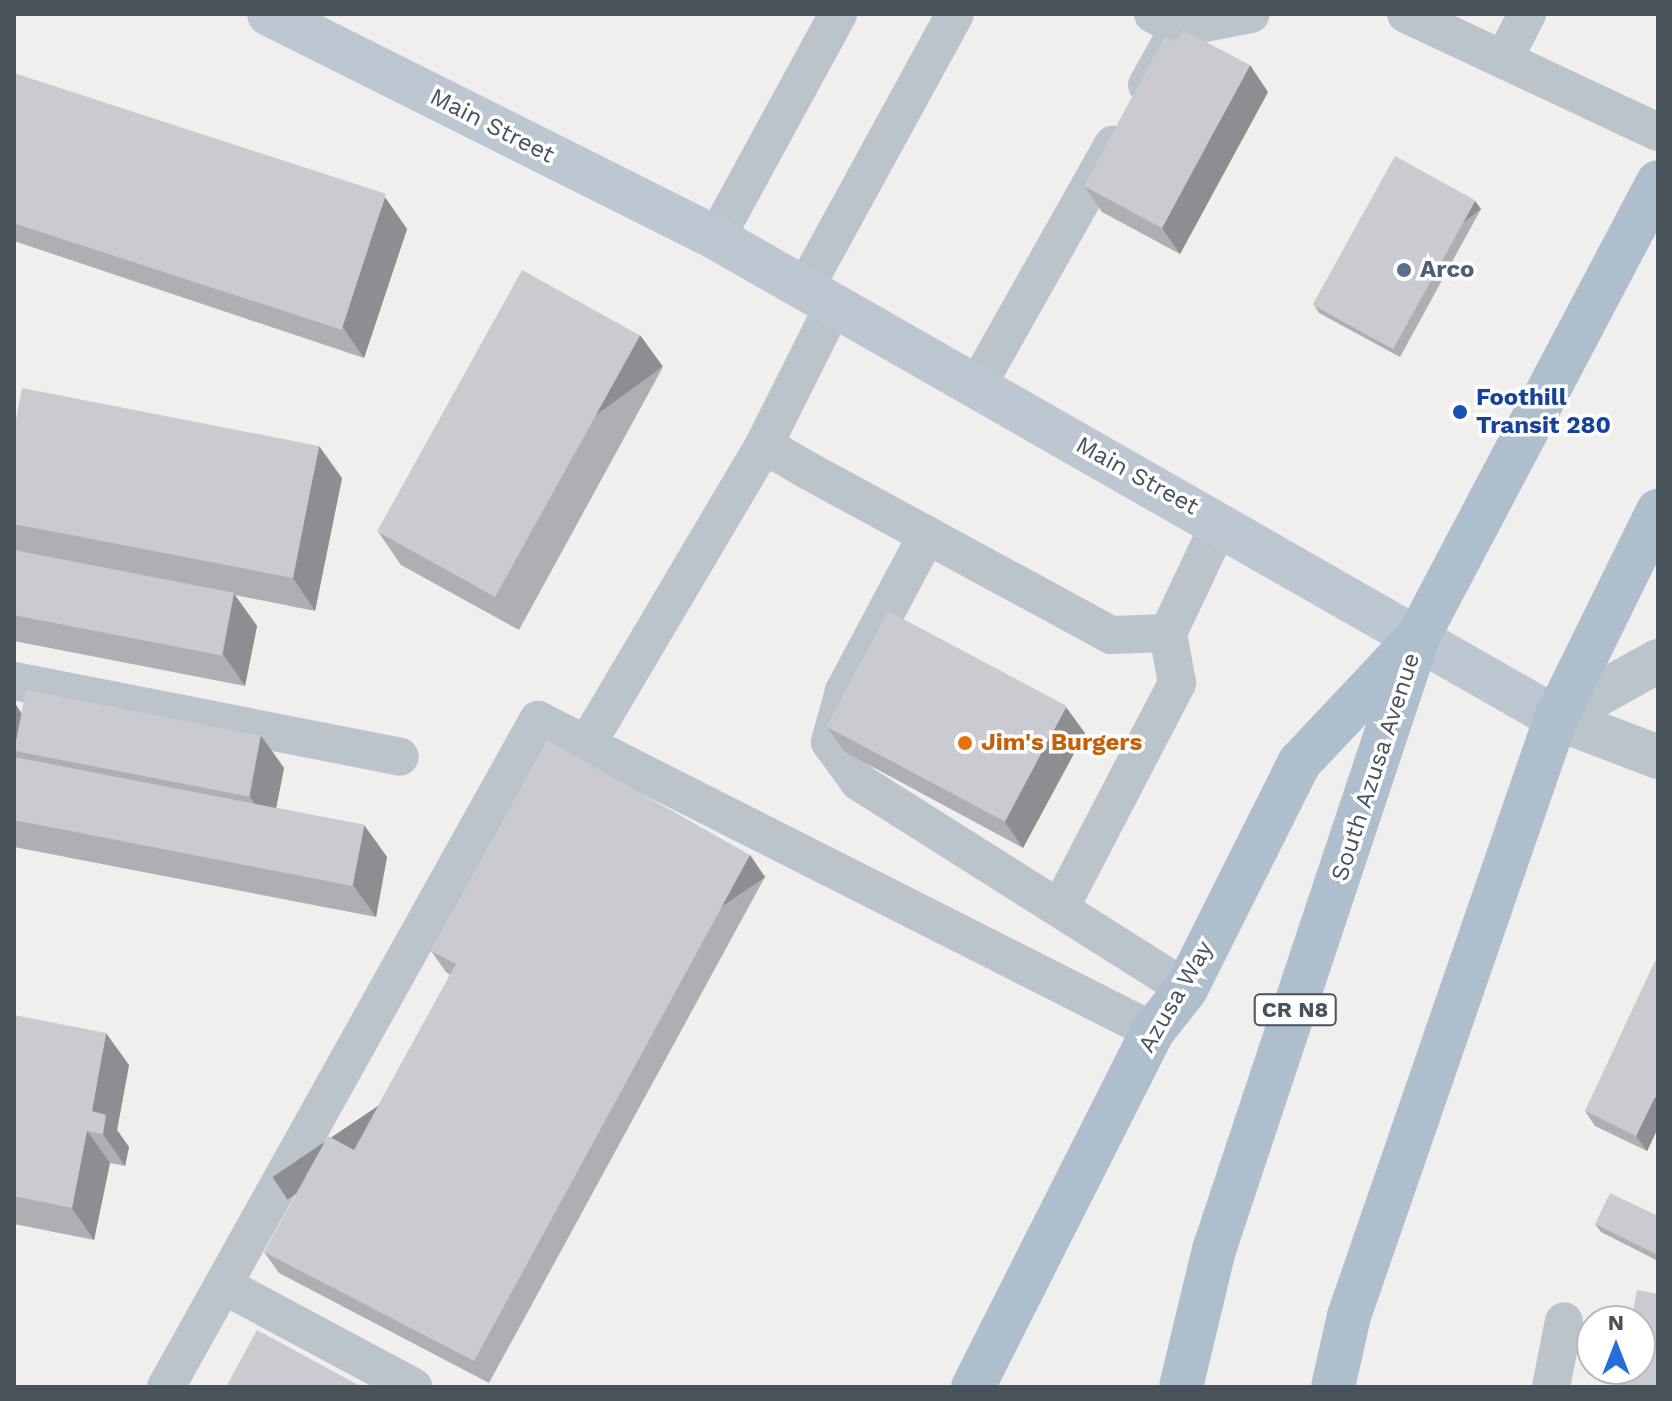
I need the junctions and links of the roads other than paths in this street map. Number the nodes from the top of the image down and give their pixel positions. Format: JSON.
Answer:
{"nodes":[{"id":1,"x":269,"y":14,"type":"edge"},
{"id":2,"x":838,"y":14,"type":"edge"},
{"id":3,"x":955,"y":14,"type":"edge"},
{"id":4,"x":1251,"y":14,"type":"edge"},
{"id":5,"x":1406,"y":14,"type":"edge"},
{"id":6,"x":1527,"y":14,"type":"edge"},
{"id":7,"x":1166,"y":21,"type":"edge"},
{"id":8,"x":1504,"y":59,"type":"junction"},
{"id":9,"x":1658,"y":132,"type":"edge"},
{"id":10,"x":1658,"y":182,"type":"edge"},
{"id":11,"x":716,"y":238,"type":"junction"},
{"id":12,"x":820,"y":296,"type":"junction"},
{"id":13,"x":977,"y":386,"type":"junction"},
{"id":14,"x":764,"y":445,"type":"junction"},
{"id":15,"x":1658,"y":511,"type":"edge"},
{"id":16,"x":1220,"y":523,"type":"junction"},
{"id":17,"x":927,"y":535,"type":"junction"},
{"id":18,"x":1168,"y":633,"type":"junction"},
{"id":19,"x":1419,"y":635,"type":"junction"},
{"id":20,"x":1658,"y":661,"type":"edge"},
{"id":21,"x":14,"y":681,"type":"edge"},
{"id":22,"x":1556,"y":718,"type":"junction"},
{"id":23,"x":587,"y":744,"type":"junction"},
{"id":24,"x":400,"y":757,"type":"dead end"},
{"id":25,"x":1658,"y":757,"type":"edge"},
{"id":26,"x":1060,"y":908,"type":"junction"},
{"id":27,"x":1186,"y":989,"type":"junction"},
{"id":28,"x":1153,"y":1031,"type":"junction"},
{"id":29,"x":223,"y":1285,"type":"junction"},
{"id":30,"x":1564,"y":1321,"type":"dead end"},
{"id":31,"x":166,"y":1387,"type":"edge"},
{"id":32,"x":413,"y":1387,"type":"edge"},
{"id":33,"x":973,"y":1387,"type":"edge"},
{"id":34,"x":1181,"y":1387,"type":"edge"},
{"id":35,"x":1333,"y":1387,"type":"edge"},
{"id":36,"x":1551,"y":1387,"type":"edge"}],
"edges":[{"from":1,"to":11,"type":"street","name":"Main Street"},
{"from":2,"to":11,"type":"lane"},
{"from":3,"to":12,"type":"lane"},
{"from":4,"to":7,"type":"lane"},
{"from":5,"to":8,"type":"lane"},
{"from":6,"to":8,"type":"lane"},
{"from":7,"to":13,"type":"lane"},
{"from":8,"to":9,"type":"lane"},
{"from":10,"to":19,"type":"main road","name":"South Azusa Avenue","number":"CR N8"},
{"from":11,"to":12,"type":"street","name":"Main Street"},
{"from":12,"to":13,"type":"street","name":"Main Street"},
{"from":12,"to":14,"type":"lane"},
{"from":13,"to":16,"type":"street","name":"Main Street"},
{"from":14,"to":17,"type":"lane"},
{"from":14,"to":23,"type":"lane"},
{"from":15,"to":22,"type":"main road"},
{"from":16,"to":18,"type":"lane"},
{"from":16,"to":19,"type":"street","name":"Main Street"},
{"from":17,"to":18,"type":"lane"},
{"from":17,"to":26,"type":"lane"},
{"from":18,"to":26,"type":"lane"},
{"from":19,"to":22,"type":"street","name":"Main Street"},
{"from":19,"to":27,"type":"main road","name":"Azusa Way"},
{"from":19,"to":34,"type":"main road","name":"South Azusa Avenue","number":"CR N8"},
{"from":20,"to":22,"type":"street"},
{"from":21,"to":24,"type":"lane"},
{"from":22,"to":25,"type":"street"},
{"from":22,"to":35,"type":"main road"},
{"from":23,"to":28,"type":"lane"},
{"from":23,"to":29,"type":"lane"},
{"from":26,"to":27,"type":"lane"},
{"from":27,"to":28,"type":"main road","name":"Azusa Way"},
{"from":28,"to":33,"type":"main road","name":"Azusa Way"},
{"from":29,"to":31,"type":"lane"},
{"from":29,"to":32,"type":"lane"},
{"from":30,"to":36,"type":"lane"}]}
